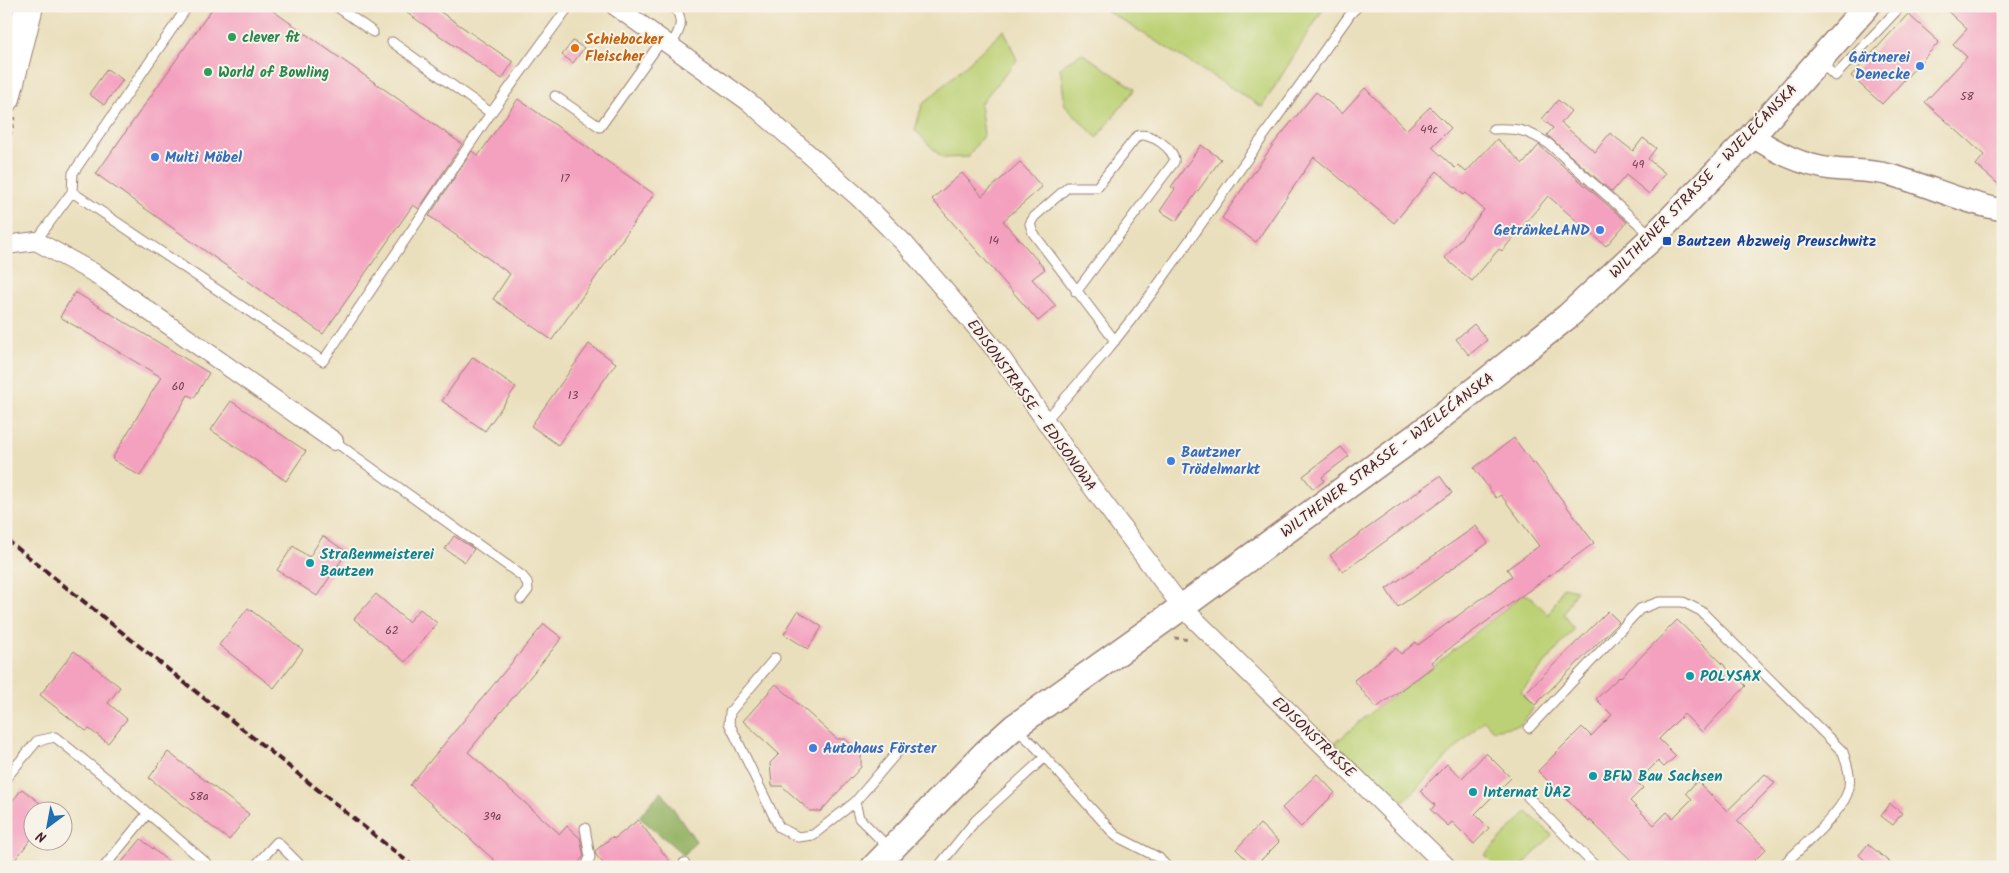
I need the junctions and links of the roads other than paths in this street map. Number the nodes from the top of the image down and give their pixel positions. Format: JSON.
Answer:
{"nodes":[{"id":1,"x":29,"y":6,"type":"edge"},
{"id":2,"x":188,"y":6,"type":"edge"},
{"id":3,"x":336,"y":6,"type":"edge"},
{"id":4,"x":569,"y":6,"type":"edge"},
{"id":5,"x":615,"y":6,"type":"edge"},
{"id":6,"x":674,"y":6,"type":"edge"},
{"id":7,"x":1358,"y":6,"type":"edge"},
{"id":8,"x":1867,"y":6,"type":"edge"},
{"id":9,"x":1901,"y":6,"type":"edge"},
{"id":10,"x":373,"y":32,"type":"dead end"},
{"id":11,"x":392,"y":42,"type":"dead end"},
{"id":12,"x":667,"y":43,"type":"junction"},
{"id":13,"x":1819,"y":60,"type":"junction"},
{"id":14,"x":555,"y":96,"type":"dead end"},
{"id":15,"x":6,"y":98,"type":"edge"},
{"id":16,"x":491,"y":113,"type":"junction"},
{"id":17,"x":1493,"y":129,"type":"dead end"},
{"id":18,"x":1752,"y":136,"type":"junction"},
{"id":19,"x":72,"y":192,"type":"junction"},
{"id":20,"x":2003,"y":210,"type":"edge"},
{"id":21,"x":1653,"y":237,"type":"junction"},
{"id":22,"x":36,"y":241,"type":"junction"},
{"id":23,"x":6,"y":245,"type":"edge"},
{"id":24,"x":1076,"y":292,"type":"junction"},
{"id":25,"x":1114,"y":341,"type":"junction"},
{"id":26,"x":1046,"y":420,"type":"junction"},
{"id":27,"x":334,"y":441,"type":"joint"},
{"id":28,"x":520,"y":599,"type":"dead end"},
{"id":29,"x":1182,"y":608,"type":"junction"},
{"id":30,"x":775,"y":658,"type":"dead end"},
{"id":31,"x":1014,"y":727,"type":"junction"},
{"id":32,"x":1529,"y":728,"type":"dead end"},
{"id":33,"x":900,"y":749,"type":"dead end"},
{"id":34,"x":1044,"y":757,"type":"junction"},
{"id":35,"x":6,"y":778,"type":"edge"},
{"id":36,"x":1528,"y":797,"type":"dead end"},
{"id":37,"x":855,"y":802,"type":"junction"},
{"id":38,"x":148,"y":813,"type":"junction"},
{"id":39,"x":585,"y":828,"type":"dead end"},
{"id":40,"x":882,"y":859,"type":"edge"},
{"id":41,"x":104,"y":867,"type":"edge"},
{"id":42,"x":211,"y":867,"type":"edge"},
{"id":43,"x":254,"y":867,"type":"edge"},
{"id":44,"x":302,"y":867,"type":"edge"},
{"id":45,"x":586,"y":867,"type":"edge"},
{"id":46,"x":938,"y":867,"type":"edge"},
{"id":47,"x":1167,"y":867,"type":"edge"},
{"id":48,"x":1447,"y":867,"type":"edge"},
{"id":49,"x":1596,"y":867,"type":"edge"},
{"id":50,"x":1781,"y":867,"type":"edge"}],
"edges":[{"from":1,"to":15,"type":"main road"},
{"from":2,"to":19,"type":"lane"},
{"from":3,"to":10,"type":"lane"},
{"from":4,"to":16,"type":"lane"},
{"from":5,"to":12,"type":"street","name":"EDISONSTRASSE - EDISONOWA"},
{"from":6,"to":12,"type":"lane"},
{"from":7,"to":25,"type":"lane"},
{"from":8,"to":13,"type":"main road","name":"WILTHENER STRASSE - WJELEĆANSKA"},
{"from":9,"to":13,"type":"lane"},
{"from":11,"to":16,"type":"lane"},
{"from":12,"to":14,"type":"lane"},
{"from":12,"to":26,"type":"street","name":"EDISONSTRASSE - EDISONOWA"},
{"from":13,"to":18,"type":"main road","name":"WILTHENER STRASSE - WJELEĆANSKA"},
{"from":16,"to":19,"type":"lane"},
{"from":17,"to":21,"type":"lane"},
{"from":18,"to":20,"type":"street"},
{"from":18,"to":21,"type":"main road","name":"WILTHENER STRASSE - WJELEĆANSKA"},
{"from":19,"to":22,"type":"lane"},
{"from":21,"to":29,"type":"main road","name":"WILTHENER STRASSE - WJELEĆANSKA"},
{"from":22,"to":23,"type":"street"},
{"from":22,"to":27,"type":"street"},
{"from":24,"to":24,"type":"lane"},
{"from":24,"to":25,"type":"lane"},
{"from":25,"to":26,"type":"lane"},
{"from":26,"to":29,"type":"street","name":"EDISONSTRASSE - EDISONOWA"},
{"from":27,"to":28,"type":"lane"},
{"from":29,"to":31,"type":"main road","name":"WILTHENER STRASSE - WJELEĆANSKA"},
{"from":29,"to":48,"type":"street","name":"EDISONSTRASSE"},
{"from":30,"to":37,"type":"lane"},
{"from":31,"to":34,"type":"lane"},
{"from":31,"to":40,"type":"main road","name":"WILTHENER STRASSE - WJELEĆANSKA"},
{"from":32,"to":50,"type":"lane"},
{"from":33,"to":37,"type":"lane"},
{"from":34,"to":46,"type":"lane"},
{"from":34,"to":47,"type":"lane"},
{"from":35,"to":38,"type":"lane"},
{"from":36,"to":49,"type":"lane"},
{"from":37,"to":40,"type":"lane"},
{"from":38,"to":41,"type":"lane"},
{"from":38,"to":42,"type":"lane"},
{"from":39,"to":45,"type":"lane"},
{"from":43,"to":44,"type":"lane"}]}
